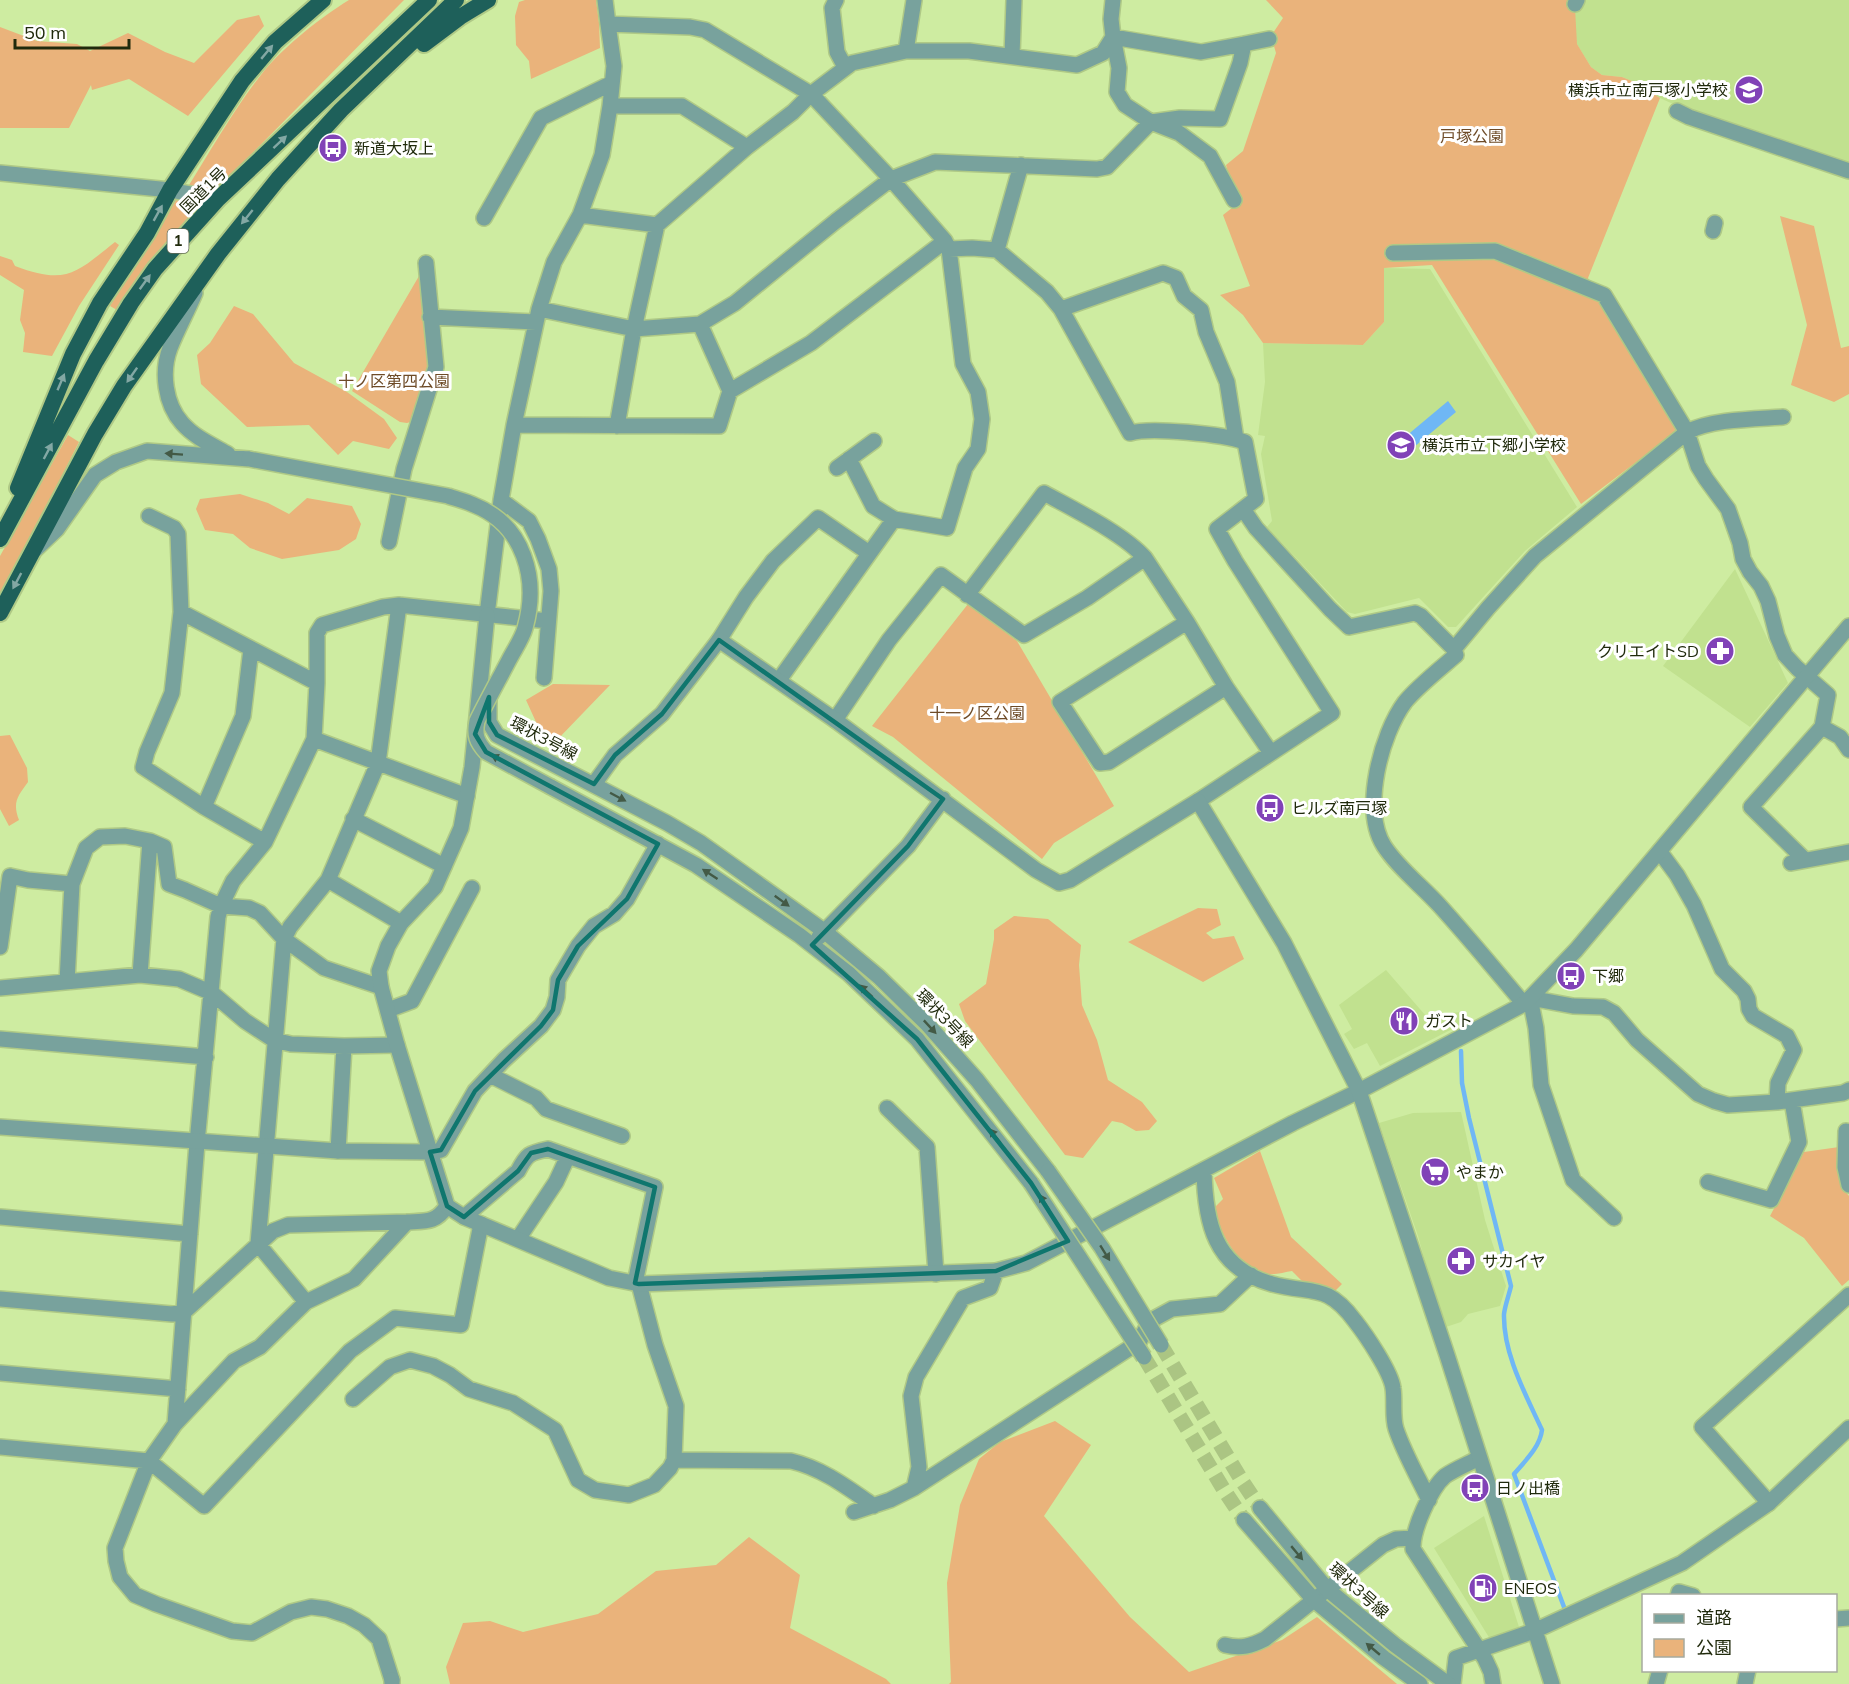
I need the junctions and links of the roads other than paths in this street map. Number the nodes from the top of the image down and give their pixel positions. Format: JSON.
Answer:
{"nodes":[{"id":1,"x":323,"y":0,"type":"edge"},
{"id":2,"x":429,"y":0,"type":"edge"},
{"id":3,"x":456,"y":0,"type":"edge"},
{"id":4,"x":488,"y":0,"type":"edge"},
{"id":5,"x":605,"y":0,"type":"edge"},
{"id":6,"x":836,"y":0,"type":"edge"},
{"id":7,"x":914,"y":0,"type":"edge"},
{"id":8,"x":1014,"y":0,"type":"edge"},
{"id":9,"x":1113,"y":0,"type":"edge"},
{"id":10,"x":608,"y":24,"type":"junction"},
{"id":11,"x":1113,"y":37,"type":"junction"},
{"id":12,"x":1269,"y":39,"type":"dead end"},
{"id":13,"x":1244,"y":44,"type":"junction"},
{"id":14,"x":906,"y":51,"type":"junction"},
{"id":15,"x":1012,"y":56,"type":"junction"},
{"id":16,"x":845,"y":67,"type":"junction"},
{"id":17,"x":372,"y":80,"type":"junction"},
{"id":18,"x":612,"y":83,"type":"junction"},
{"id":19,"x":811,"y":94,"type":"junction"},
{"id":20,"x":610,"y":106,"type":"junction"},
{"id":21,"x":1677,"y":111,"type":"dead end"},
{"id":22,"x":1151,"y":122,"type":"junction"},
{"id":23,"x":747,"y":147,"type":"junction"},
{"id":24,"x":1021,"y":165,"type":"junction"},
{"id":25,"x":1849,"y":171,"type":"edge"},
{"id":26,"x":0,"y":174,"type":"edge"},
{"id":27,"x":891,"y":179,"type":"junction"},
{"id":28,"x":170,"y":190,"type":"junction"},
{"id":29,"x":218,"y":199,"type":"junction"},
{"id":30,"x":1234,"y":200,"type":"dead end"},
{"id":31,"x":580,"y":215,"type":"junction"},
{"id":32,"x":484,"y":218,"type":"dead end"},
{"id":33,"x":657,"y":225,"type":"junction"},
{"id":34,"x":947,"y":245,"type":"junction"},
{"id":35,"x":997,"y":250,"type":"junction"},
{"id":36,"x":1393,"y":253,"type":"dead end"},
{"id":37,"x":426,"y":263,"type":"dead end"},
{"id":38,"x":202,"y":277,"type":"junction"},
{"id":39,"x":1061,"y":309,"type":"junction"},
{"id":40,"x":538,"y":316,"type":"junction"},
{"id":41,"x":430,"y":317,"type":"junction"},
{"id":42,"x":700,"y":324,"type":"junction"},
{"id":43,"x":634,"y":329,"type":"junction"},
{"id":44,"x":730,"y":391,"type":"junction"},
{"id":45,"x":1784,"y":417,"type":"dead end"},
{"id":46,"x":514,"y":425,"type":"junction"},
{"id":47,"x":617,"y":426,"type":"junction"},
{"id":48,"x":1687,"y":432,"type":"junction"},
{"id":49,"x":1236,"y":439,"type":"junction"},
{"id":50,"x":874,"y":441,"type":"dead end"},
{"id":51,"x":233,"y":457,"type":"junction"},
{"id":52,"x":501,"y":500,"type":"junction"},
{"id":53,"x":1243,"y":509,"type":"junction"},
{"id":54,"x":149,"y":516,"type":"dead end"},
{"id":55,"x":894,"y":519,"type":"junction"},
{"id":56,"x":0,"y":533,"type":"edge"},
{"id":57,"x":0,"y":539,"type":"edge"},
{"id":58,"x":389,"y":542,"type":"dead end"},
{"id":59,"x":869,"y":553,"type":"junction"},
{"id":60,"x":31,"y":554,"type":"junction"},
{"id":61,"x":1145,"y":558,"type":"junction"},
{"id":62,"x":967,"y":595,"type":"junction"},
{"id":63,"x":399,"y":605,"type":"junction"},
{"id":64,"x":181,"y":612,"type":"junction"},
{"id":65,"x":0,"y":613,"type":"edge"},
{"id":66,"x":487,"y":615,"type":"junction"},
{"id":67,"x":548,"y":621,"type":"junction"},
{"id":68,"x":1188,"y":622,"type":"junction"},
{"id":69,"x":1849,"y":626,"type":"edge"},
{"id":70,"x":719,"y":640,"type":"junction"},
{"id":71,"x":251,"y":649,"type":"junction"},
{"id":72,"x":1454,"y":649,"type":"junction"},
{"id":73,"x":1807,"y":677,"type":"junction"},
{"id":74,"x":544,"y":678,"type":"dead end"},
{"id":75,"x":779,"y":680,"type":"junction"},
{"id":76,"x":317,"y":683,"type":"junction"},
{"id":77,"x":1226,"y":687,"type":"junction"},
{"id":78,"x":489,"y":697,"type":"junction"},
{"id":79,"x":835,"y":720,"type":"junction"},
{"id":80,"x":1822,"y":727,"type":"junction"},
{"id":81,"x":314,"y":739,"type":"junction"},
{"id":82,"x":1849,"y":750,"type":"edge"},
{"id":83,"x":1271,"y":753,"type":"junction"},
{"id":84,"x":378,"y":763,"type":"junction"},
{"id":85,"x":594,"y":784,"type":"junction"},
{"id":86,"x":467,"y":796,"type":"junction"},
{"id":87,"x":942,"y":799,"type":"junction"},
{"id":88,"x":1198,"y":801,"type":"junction"},
{"id":89,"x":204,"y":807,"type":"junction"},
{"id":90,"x":353,"y":819,"type":"junction"},
{"id":91,"x":150,"y":841,"type":"junction"},
{"id":92,"x":265,"y":842,"type":"junction"},
{"id":93,"x":658,"y":844,"type":"junction"},
{"id":94,"x":1660,"y":852,"type":"junction"},
{"id":95,"x":1849,"y":852,"type":"edge"},
{"id":96,"x":444,"y":866,"type":"junction"},
{"id":97,"x":5,"y":875,"type":"edge"},
{"id":98,"x":328,"y":880,"type":"junction"},
{"id":99,"x":72,"y":884,"type":"junction"},
{"id":100,"x":472,"y":888,"type":"dead end"},
{"id":101,"x":220,"y":906,"type":"junction"},
{"id":102,"x":401,"y":923,"type":"junction"},
{"id":103,"x":824,"y":931,"type":"junction"},
{"id":104,"x":284,"y":939,"type":"junction"},
{"id":105,"x":812,"y":945,"type":"junction"},
{"id":106,"x":0,"y":947,"type":"edge"},
{"id":107,"x":140,"y":975,"type":"junction"},
{"id":108,"x":67,"y":982,"type":"junction"},
{"id":109,"x":381,"y":987,"type":"junction"},
{"id":110,"x":0,"y":988,"type":"edge"},
{"id":111,"x":212,"y":993,"type":"junction"},
{"id":112,"x":1527,"y":1001,"type":"junction"},
{"id":113,"x":388,"y":1010,"type":"junction"},
{"id":114,"x":0,"y":1039,"type":"edge"},
{"id":115,"x":274,"y":1040,"type":"junction"},
{"id":116,"x":397,"y":1045,"type":"junction"},
{"id":117,"x":344,"y":1046,"type":"junction"},
{"id":118,"x":206,"y":1057,"type":"junction"},
{"id":119,"x":490,"y":1074,"type":"junction"},
{"id":120,"x":1849,"y":1090,"type":"edge"},
{"id":121,"x":1359,"y":1091,"type":"junction"},
{"id":122,"x":1784,"y":1101,"type":"junction"},
{"id":123,"x":887,"y":1107,"type":"dead end"},
{"id":124,"x":0,"y":1127,"type":"edge"},
{"id":125,"x":1846,"y":1131,"type":"dead end"},
{"id":126,"x":622,"y":1136,"type":"dead end"},
{"id":127,"x":197,"y":1143,"type":"junction"},
{"id":128,"x":265,"y":1147,"type":"junction"},
{"id":129,"x":338,"y":1151,"type":"junction"},
{"id":130,"x":430,"y":1152,"type":"junction"},
{"id":131,"x":568,"y":1156,"type":"junction"},
{"id":132,"x":1204,"y":1170,"type":"junction"},
{"id":133,"x":1708,"y":1182,"type":"dead end"},
{"id":134,"x":1849,"y":1185,"type":"edge"},
{"id":135,"x":447,"y":1206,"type":"junction"},
{"id":136,"x":0,"y":1216,"type":"edge"},
{"id":137,"x":464,"y":1217,"type":"junction"},
{"id":138,"x":1614,"y":1218,"type":"dead end"},
{"id":139,"x":407,"y":1222,"type":"junction"},
{"id":140,"x":481,"y":1224,"type":"junction"},
{"id":141,"x":190,"y":1234,"type":"junction"},
{"id":142,"x":518,"y":1239,"type":"junction"},
{"id":143,"x":258,"y":1245,"type":"junction"},
{"id":144,"x":996,"y":1271,"type":"junction"},
{"id":145,"x":936,"y":1274,"type":"junction"},
{"id":146,"x":1251,"y":1275,"type":"junction"},
{"id":147,"x":637,"y":1283,"type":"junction"},
{"id":148,"x":1849,"y":1295,"type":"edge"},
{"id":149,"x":0,"y":1299,"type":"edge"},
{"id":150,"x":306,"y":1302,"type":"junction"},
{"id":151,"x":184,"y":1312,"type":"junction"},
{"id":152,"x":1161,"y":1346,"type":"tunnel mouth"},
{"id":153,"x":1144,"y":1357,"type":"tunnel mouth"},
{"id":154,"x":0,"y":1373,"type":"edge"},
{"id":155,"x":178,"y":1389,"type":"junction"},
{"id":156,"x":353,"y":1399,"type":"dead end"},
{"id":157,"x":175,"y":1424,"type":"junction"},
{"id":158,"x":1849,"y":1428,"type":"edge"},
{"id":159,"x":0,"y":1448,"type":"edge"},
{"id":160,"x":1479,"y":1458,"type":"junction"},
{"id":161,"x":674,"y":1460,"type":"junction"},
{"id":162,"x":149,"y":1461,"type":"junction"},
{"id":163,"x":914,"y":1488,"type":"junction"},
{"id":164,"x":1429,"y":1500,"type":"junction"},
{"id":165,"x":1769,"y":1503,"type":"junction"},
{"id":166,"x":874,"y":1506,"type":"junction"},
{"id":167,"x":1260,"y":1508,"type":"tunnel mouth"},
{"id":168,"x":854,"y":1512,"type":"dead end"},
{"id":169,"x":1244,"y":1520,"type":"tunnel mouth"},
{"id":170,"x":1413,"y":1538,"type":"junction"},
{"id":171,"x":1327,"y":1589,"type":"junction"},
{"id":172,"x":1314,"y":1600,"type":"junction"},
{"id":173,"x":1534,"y":1631,"type":"junction"},
{"id":174,"x":1225,"y":1645,"type":"dead end"},
{"id":175,"x":1480,"y":1651,"type":"junction"},
{"id":176,"x":392,"y":1682,"type":"edge"},
{"id":177,"x":1420,"y":1684,"type":"edge"},
{"id":178,"x":1448,"y":1684,"type":"edge"},
{"id":179,"x":1453,"y":1684,"type":"edge"},
{"id":180,"x":1493,"y":1684,"type":"edge"},
{"id":181,"x":1552,"y":1684,"type":"edge"}],
"edges":[{"from":28,"to":1,"type":"highway","name":"国道1号","number":"1","one_way":true},
{"from":29,"to":2,"type":"highway","name":"国道1号","number":"1","one_way":true},
{"from":3,"to":17,"type":"highway","number":"1"},
{"from":4,"to":17,"type":"highway","number":"1"},
{"from":5,"to":10,"type":"street"},
{"from":6,"to":16,"type":"street"},
{"from":7,"to":14,"type":"street"},
{"from":8,"to":15,"type":"street"},
{"from":9,"to":11,"type":"street"},
{"from":10,"to":18,"type":"street"},
{"from":10,"to":19,"type":"street"},
{"from":11,"to":13,"type":"street"},
{"from":11,"to":15,"type":"street"},
{"from":11,"to":22,"type":"street"},
{"from":12,"to":13,"type":"street"},
{"from":13,"to":22,"type":"street"},
{"from":14,"to":15,"type":"street"},
{"from":14,"to":16,"type":"street"},
{"from":16,"to":19,"type":"street"},
{"from":17,"to":38,"type":"highway","number":"1","one_way":true},
{"from":18,"to":20,"type":"street"},
{"from":18,"to":32,"type":"street"},
{"from":19,"to":23,"type":"street"},
{"from":19,"to":27,"type":"street"},
{"from":20,"to":23,"type":"street"},
{"from":20,"to":31,"type":"street"},
{"from":21,"to":25,"type":"street"},
{"from":22,"to":24,"type":"street"},
{"from":22,"to":30,"type":"street"},
{"from":23,"to":33,"type":"street"},
{"from":24,"to":27,"type":"street"},
{"from":24,"to":35,"type":"street"},
{"from":26,"to":28,"type":"street"},
{"from":27,"to":34,"type":"street"},
{"from":27,"to":42,"type":"street"},
{"from":28,"to":29,"type":"street"},
{"from":56,"to":28,"type":"highway","name":"国道1号","number":"1","one_way":true},
{"from":57,"to":29,"type":"highway","name":"国道1号","number":"1","one_way":true},
{"from":31,"to":33,"type":"street"},
{"from":31,"to":40,"type":"street"},
{"from":33,"to":43,"type":"street"},
{"from":34,"to":35,"type":"street"},
{"from":34,"to":44,"type":"street"},
{"from":34,"to":55,"type":"street"},
{"from":35,"to":39,"type":"street"},
{"from":36,"to":48,"type":"street"},
{"from":37,"to":41,"type":"street"},
{"from":38,"to":51,"type":"street"},
{"from":38,"to":60,"type":"highway","number":"1","one_way":true},
{"from":39,"to":49,"type":"street"},
{"from":39,"to":49,"type":"street"},
{"from":40,"to":41,"type":"street"},
{"from":40,"to":43,"type":"street"},
{"from":40,"to":46,"type":"street"},
{"from":41,"to":58,"type":"street"},
{"from":42,"to":43,"type":"street"},
{"from":42,"to":44,"type":"street"},
{"from":43,"to":47,"type":"street"},
{"from":44,"to":47,"type":"street"},
{"from":45,"to":48,"type":"street"},
{"from":46,"to":47,"type":"street"},
{"from":46,"to":52,"type":"street"},
{"from":48,"to":72,"type":"street"},
{"from":48,"to":73,"type":"street"},
{"from":49,"to":53,"type":"street"},
{"from":50,"to":55,"type":"street"},
{"from":51,"to":60,"type":"street","one_way":true},
{"from":51,"to":78,"type":"street","bridge":true},
{"from":52,"to":66,"type":"street"},
{"from":52,"to":67,"type":"street"},
{"from":53,"to":72,"type":"street"},
{"from":53,"to":83,"type":"street"},
{"from":54,"to":64,"type":"street"},
{"from":55,"to":59,"type":"street"},
{"from":59,"to":70,"type":"street"},
{"from":59,"to":75,"type":"street"},
{"from":60,"to":65,"type":"highway","number":"1","one_way":true},
{"from":61,"to":62,"type":"street"},
{"from":61,"to":62,"type":"street"},
{"from":61,"to":68,"type":"street"},
{"from":62,"to":79,"type":"street"},
{"from":63,"to":66,"type":"street"},
{"from":63,"to":76,"type":"street"},
{"from":63,"to":84,"type":"street"},
{"from":64,"to":71,"type":"street"},
{"from":64,"to":89,"type":"street"},
{"from":66,"to":67,"type":"street"},
{"from":66,"to":86,"type":"street"},
{"from":67,"to":74,"type":"street"},
{"from":68,"to":77,"type":"street"},
{"from":68,"to":77,"type":"street"},
{"from":69,"to":73,"type":"street"},
{"from":70,"to":75,"type":"street"},
{"from":70,"to":85,"type":"street"},
{"from":71,"to":76,"type":"street"},
{"from":71,"to":89,"type":"street"},
{"from":72,"to":112,"type":"street"},
{"from":73,"to":80,"type":"street"},
{"from":73,"to":94,"type":"street"},
{"from":75,"to":79,"type":"street"},
{"from":76,"to":81,"type":"street"},
{"from":77,"to":83,"type":"street"},
{"from":78,"to":85,"type":"street","name":"環状3号線"},
{"from":93,"to":78,"type":"street","one_way":true,"bridge":true},
{"from":79,"to":87,"type":"street"},
{"from":80,"to":82,"type":"street"},
{"from":80,"to":95,"type":"street"},
{"from":81,"to":84,"type":"street"},
{"from":81,"to":92,"type":"street"},
{"from":83,"to":88,"type":"street"},
{"from":84,"to":86,"type":"street"},
{"from":84,"to":90,"type":"street"},
{"from":85,"to":103,"type":"street","name":"環状3号線","one_way":true},
{"from":86,"to":96,"type":"street"},
{"from":87,"to":88,"type":"street"},
{"from":87,"to":103,"type":"street"},
{"from":88,"to":121,"type":"street"},
{"from":89,"to":92,"type":"street"},
{"from":90,"to":96,"type":"street"},
{"from":90,"to":98,"type":"street"},
{"from":91,"to":99,"type":"street"},
{"from":91,"to":101,"type":"street"},
{"from":91,"to":107,"type":"street"},
{"from":92,"to":101,"type":"street"},
{"from":105,"to":93,"type":"street","one_way":true},
{"from":93,"to":119,"type":"street"},
{"from":94,"to":112,"type":"street"},
{"from":94,"to":122,"type":"street"},
{"from":96,"to":102,"type":"street"},
{"from":97,"to":99,"type":"street"},
{"from":97,"to":106,"type":"street"},
{"from":98,"to":102,"type":"street"},
{"from":98,"to":104,"type":"street"},
{"from":99,"to":108,"type":"street"},
{"from":100,"to":113,"type":"street"},
{"from":101,"to":104,"type":"street"},
{"from":101,"to":111,"type":"street"},
{"from":102,"to":109,"type":"street"},
{"from":103,"to":105,"type":"street"},
{"from":103,"to":152,"type":"street","name":"環状3号線","one_way":true,"bridge":true},
{"from":104,"to":109,"type":"street"},
{"from":104,"to":115,"type":"street"},
{"from":153,"to":105,"type":"street","one_way":true,"bridge":true},
{"from":107,"to":108,"type":"street"},
{"from":107,"to":111,"type":"street"},
{"from":108,"to":110,"type":"street"},
{"from":109,"to":113,"type":"street"},
{"from":111,"to":115,"type":"street"},
{"from":111,"to":118,"type":"street"},
{"from":112,"to":121,"type":"street"},
{"from":112,"to":122,"type":"street"},
{"from":112,"to":138,"type":"street"},
{"from":113,"to":116,"type":"street"},
{"from":114,"to":118,"type":"street"},
{"from":115,"to":117,"type":"street"},
{"from":115,"to":128,"type":"street"},
{"from":116,"to":117,"type":"street"},
{"from":116,"to":130,"type":"street"},
{"from":117,"to":129,"type":"street"},
{"from":118,"to":127,"type":"street"},
{"from":119,"to":126,"type":"street"},
{"from":119,"to":130,"type":"street"},
{"from":120,"to":122,"type":"street"},
{"from":121,"to":132,"type":"street"},
{"from":121,"to":160,"type":"street"},
{"from":122,"to":133,"type":"street"},
{"from":123,"to":145,"type":"street"},
{"from":124,"to":127,"type":"street"},
{"from":125,"to":134,"type":"street"},
{"from":127,"to":128,"type":"street"},
{"from":127,"to":141,"type":"street"},
{"from":128,"to":129,"type":"street"},
{"from":128,"to":143,"type":"street"},
{"from":129,"to":130,"type":"street"},
{"from":130,"to":135,"type":"street"},
{"from":131,"to":137,"type":"street"},
{"from":131,"to":142,"type":"street"},
{"from":131,"to":147,"type":"street"},
{"from":132,"to":144,"type":"street"},
{"from":132,"to":146,"type":"street"},
{"from":135,"to":137,"type":"street"},
{"from":135,"to":139,"type":"street"},
{"from":136,"to":141,"type":"street"},
{"from":137,"to":140,"type":"street"},
{"from":139,"to":143,"type":"street"},
{"from":139,"to":150,"type":"street"},
{"from":140,"to":142,"type":"street"},
{"from":140,"to":162,"type":"street"},
{"from":141,"to":151,"type":"street"},
{"from":142,"to":147,"type":"street"},
{"from":143,"to":150,"type":"street"},
{"from":143,"to":151,"type":"street"},
{"from":144,"to":145,"type":"street"},
{"from":144,"to":163,"type":"street"},
{"from":145,"to":147,"type":"street"},
{"from":146,"to":163,"type":"street"},
{"from":146,"to":164,"type":"street"},
{"from":147,"to":161,"type":"street"},
{"from":148,"to":165,"type":"street"},
{"from":149,"to":151,"type":"street"},
{"from":150,"to":157,"type":"street"},
{"from":151,"to":155,"type":"street"},
{"from":154,"to":155,"type":"street"},
{"from":155,"to":157,"type":"street"},
{"from":156,"to":161,"type":"street"},
{"from":157,"to":162,"type":"street"},
{"from":158,"to":165,"type":"street"},
{"from":159,"to":162,"type":"street"},
{"from":160,"to":164,"type":"street"},
{"from":160,"to":173,"type":"street"},
{"from":161,"to":166,"type":"street"},
{"from":162,"to":176,"type":"street"},
{"from":163,"to":166,"type":"street"},
{"from":164,"to":170,"type":"street"},
{"from":165,"to":173,"type":"street"},
{"from":166,"to":168,"type":"street"},
{"from":167,"to":171,"type":"street","name":"環状3号線","one_way":true},
{"from":169,"to":172,"type":"street"},
{"from":170,"to":171,"type":"street"},
{"from":170,"to":175,"type":"street"},
{"from":171,"to":172,"type":"street"},
{"from":171,"to":178,"type":"street","name":"環状3号線"},
{"from":172,"to":174,"type":"street"},
{"from":177,"to":172,"type":"street","one_way":true},
{"from":173,"to":175,"type":"street"},
{"from":173,"to":181,"type":"street"},
{"from":175,"to":179,"type":"street"},
{"from":175,"to":180,"type":"street"}]}
